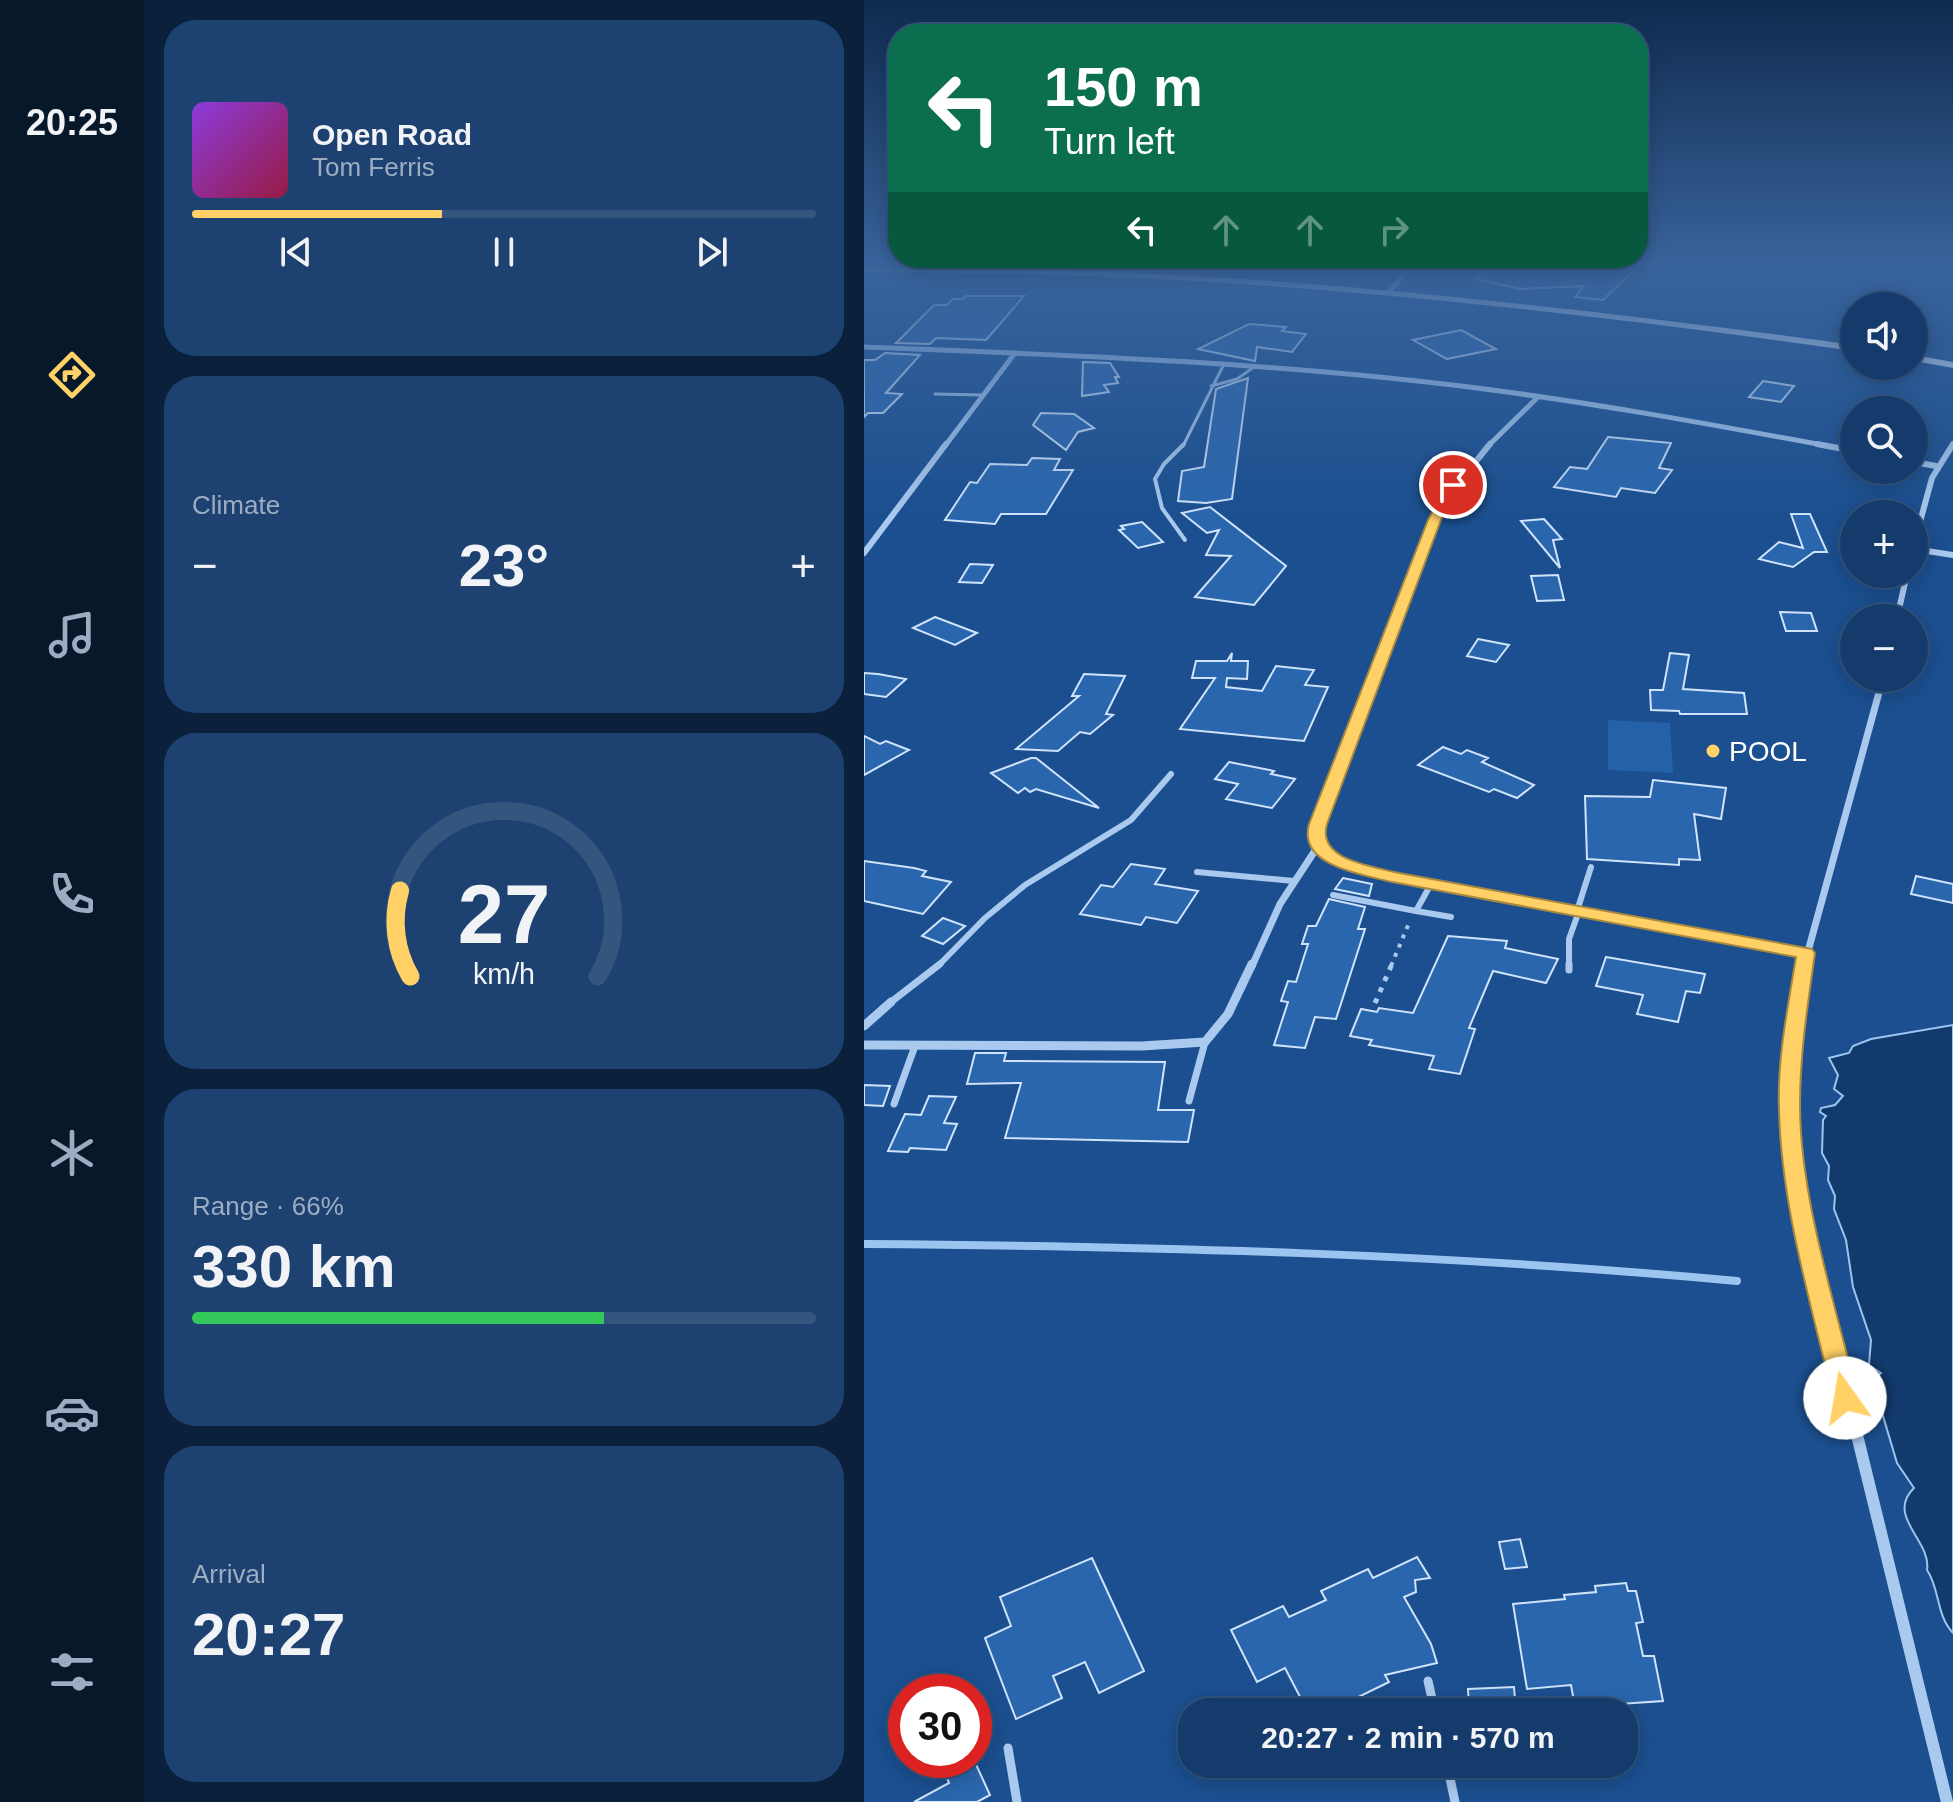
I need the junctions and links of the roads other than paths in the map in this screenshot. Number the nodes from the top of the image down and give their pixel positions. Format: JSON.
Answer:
{"nodes":[{"id":1,"x":917,"y":349,"type":"edge"},
{"id":2,"x":1015,"y":353,"type":"junction"},
{"id":3,"x":1928,"y":361,"type":"edge"},
{"id":4,"x":1224,"y":364,"type":"junction"},
{"id":5,"x":1953,"y":365,"type":"edge"},
{"id":6,"x":1254,"y":367,"type":"junction"},
{"id":7,"x":1211,"y":386,"type":"junction"},
{"id":8,"x":935,"y":394,"type":"dead end"},
{"id":9,"x":983,"y":395,"type":"junction"},
{"id":10,"x":1538,"y":397,"type":"junction"},
{"id":11,"x":1953,"y":444,"type":"edge"},
{"id":12,"x":1840,"y":449,"type":"edge"},
{"id":13,"x":1928,"y":465,"type":"edge"},
{"id":14,"x":1936,"y":466,"type":"junction"},
{"id":15,"x":1927,"y":500,"type":"edge"},
{"id":16,"x":1185,"y":540,"type":"dead end"},
{"id":17,"x":1928,"y":549,"type":"edge"},
{"id":18,"x":864,"y":553,"type":"edge"},
{"id":19,"x":1953,"y":555,"type":"edge"},
{"id":20,"x":1879,"y":692,"type":"edge"},
{"id":21,"x":1171,"y":774,"type":"dead end"},
{"id":22,"x":1318,"y":846,"type":"junction"},
{"id":23,"x":1591,"y":867,"type":"dead end"},
{"id":24,"x":1197,"y":872,"type":"dead end"},
{"id":25,"x":1294,"y":881,"type":"junction"},
{"id":26,"x":1431,"y":884,"type":"junction"},
{"id":27,"x":1333,"y":895,"type":"dead end"},
{"id":28,"x":1416,"y":911,"type":"junction"},
{"id":29,"x":1578,"y":911,"type":"junction"},
{"id":30,"x":1451,"y":917,"type":"dead end"},
{"id":31,"x":1806,"y":953,"type":"junction"},
{"id":32,"x":1569,"y":970,"type":"dead end"},
{"id":33,"x":891,"y":1002,"type":"joint"},
{"id":34,"x":864,"y":1026,"type":"edge"},
{"id":35,"x":1205,"y":1042,"type":"junction"},
{"id":36,"x":864,"y":1045,"type":"edge"},
{"id":37,"x":915,"y":1046,"type":"junction"},
{"id":38,"x":1189,"y":1101,"type":"dead end"},
{"id":39,"x":894,"y":1104,"type":"dead end"},
{"id":40,"x":1428,"y":1681,"type":"dead end"},
{"id":41,"x":1432,"y":1698,"type":"edge"},
{"id":42,"x":1008,"y":1748,"type":"dead end"},
{"id":43,"x":1450,"y":1778,"type":"edge"},
{"id":44,"x":1017,"y":1802,"type":"edge"},
{"id":45,"x":1455,"y":1802,"type":"edge"},
{"id":46,"x":1947,"y":1802,"type":"edge"}],
"edges":[{"from":1,"to":2,"type":"street"},
{"from":2,"to":4,"type":"street"},
{"from":2,"to":9,"type":"street"},
{"from":3,"to":5,"type":"street"},
{"from":4,"to":6,"type":"street"},
{"from":4,"to":7,"type":"lane"},
{"from":6,"to":7,"type":"lane"},
{"from":6,"to":10,"type":"street"},
{"from":7,"to":16,"type":"lane"},
{"from":8,"to":9,"type":"lane"},
{"from":9,"to":18,"type":"street"},
{"from":10,"to":12,"type":"street"},
{"from":10,"to":22,"type":"street"},
{"from":11,"to":14,"type":"street"},
{"from":13,"to":14,"type":"street"},
{"from":14,"to":15,"type":"street"},
{"from":17,"to":19,"type":"street"},
{"from":20,"to":31,"type":"street"},
{"from":21,"to":33,"type":"lane"},
{"from":22,"to":25,"type":"street"},
{"from":22,"to":26,"type":"street"},
{"from":23,"to":29,"type":"lane"},
{"from":24,"to":25,"type":"lane"},
{"from":25,"to":35,"type":"street"},
{"from":26,"to":28,"type":"lane"},
{"from":26,"to":29,"type":"street"},
{"from":27,"to":28,"type":"lane"},
{"from":28,"to":30,"type":"lane"},
{"from":29,"to":31,"type":"street"},
{"from":29,"to":32,"type":"lane"},
{"from":31,"to":46,"type":"street"},
{"from":33,"to":34,"type":"street"},
{"from":35,"to":37,"type":"street"},
{"from":35,"to":38,"type":"lane"},
{"from":36,"to":37,"type":"street"},
{"from":37,"to":39,"type":"lane"},
{"from":40,"to":41,"type":"lane"},
{"from":42,"to":44,"type":"lane"},
{"from":43,"to":45,"type":"lane"}]}
